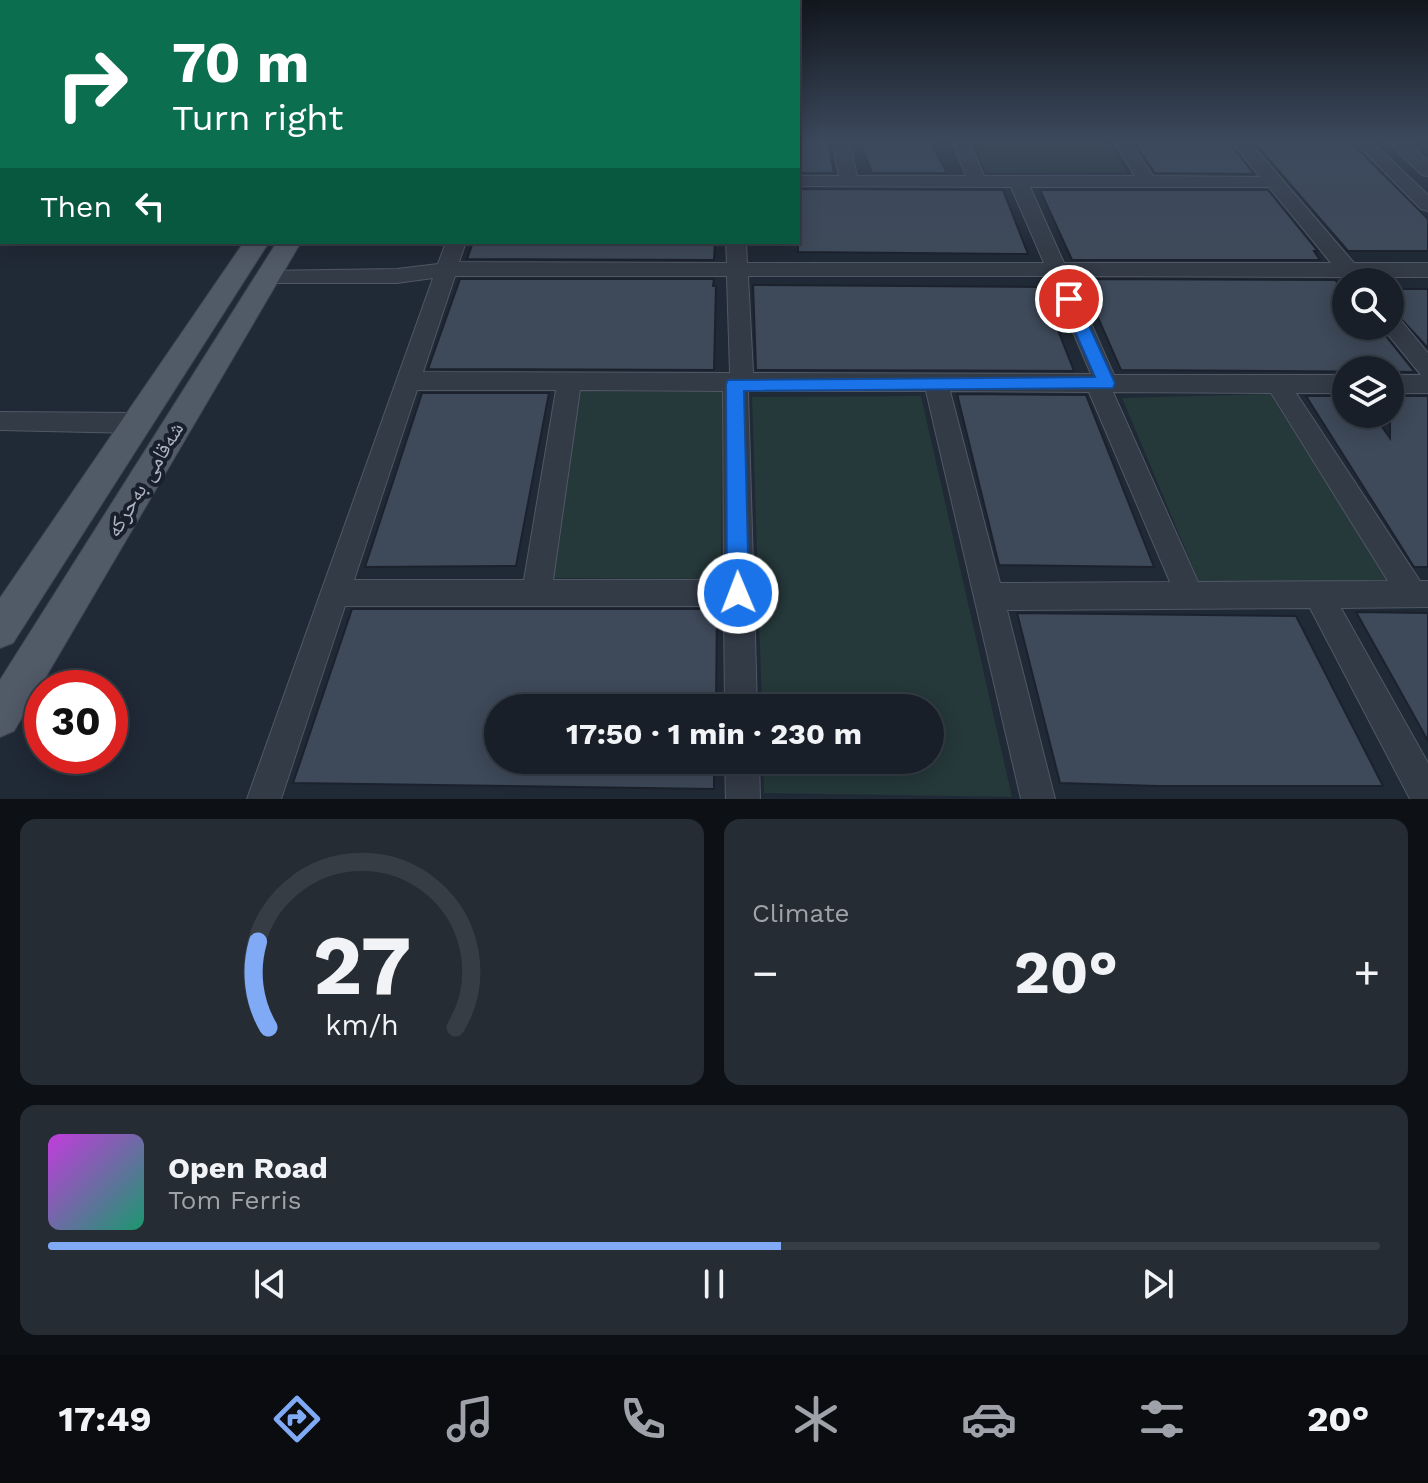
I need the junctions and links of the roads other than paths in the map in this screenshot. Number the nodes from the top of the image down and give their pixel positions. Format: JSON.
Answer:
{"nodes":[{"id":1,"x":1146,"y":178,"type":"edge"},
{"id":2,"x":1271,"y":178,"type":"edge"},
{"id":3,"x":1400,"y":178,"type":"edge"},
{"id":4,"x":800,"y":181,"type":"edge"},
{"id":5,"x":849,"y":181,"type":"joint"},
{"id":6,"x":977,"y":181,"type":"joint"},
{"id":7,"x":1018,"y":181,"type":"junction"},
{"id":8,"x":1148,"y":182,"type":"junction"},
{"id":9,"x":1274,"y":182,"type":"junction"},
{"id":10,"x":1428,"y":205,"type":"edge"},
{"id":11,"x":455,"y":244,"type":"edge"},
{"id":12,"x":736,"y":244,"type":"edge"},
{"id":13,"x":272,"y":256,"type":"edge"},
{"id":14,"x":1346,"y":268,"type":"edge"},
{"id":15,"x":447,"y":269,"type":"junction"},
{"id":16,"x":738,"y":269,"type":"junction"},
{"id":17,"x":1056,"y":270,"type":"junction"},
{"id":18,"x":1428,"y":270,"type":"edge"},
{"id":19,"x":1404,"y":272,"type":"edge"},
{"id":20,"x":1332,"y":276,"type":"edge"},
{"id":21,"x":1404,"y":339,"type":"edge"},
{"id":22,"x":1428,"y":369,"type":"edge"},
{"id":23,"x":409,"y":381,"type":"junction"},
{"id":24,"x":569,"y":382,"type":"junction"},
{"id":25,"x":936,"y":383,"type":"junction"},
{"id":26,"x":1102,"y":383,"type":"junction"},
{"id":27,"x":738,"y":384,"type":"junction"},
{"id":28,"x":1278,"y":384,"type":"junction"},
{"id":29,"x":1332,"y":384,"type":"edge"},
{"id":30,"x":1404,"y":384,"type":"edge"},
{"id":31,"x":1428,"y":384,"type":"edge"},
{"id":32,"x":0,"y":421,"type":"edge"},
{"id":33,"x":136,"y":423,"type":"junction"},
{"id":34,"x":537,"y":591,"type":"junction"},
{"id":35,"x":336,"y":593,"type":"junction"},
{"id":36,"x":738,"y":593,"type":"junction"},
{"id":37,"x":1420,"y":594,"type":"edge"},
{"id":38,"x":1190,"y":596,"type":"junction"},
{"id":39,"x":989,"y":597,"type":"junction"},
{"id":40,"x":1319,"y":597,"type":"junction"},
{"id":41,"x":0,"y":630,"type":"edge"},
{"id":42,"x":741,"y":694,"type":"edge"},
{"id":43,"x":0,"y":717,"type":"edge"},
{"id":44,"x":742,"y":774,"type":"edge"},
{"id":45,"x":1428,"y":797,"type":"edge"},
{"id":46,"x":264,"y":799,"type":"edge"},
{"id":47,"x":743,"y":799,"type":"edge"},
{"id":48,"x":1038,"y":799,"type":"edge"}],
"edges":[{"from":1,"to":8,"type":"street"},
{"from":2,"to":9,"type":"street"},
{"from":3,"to":10,"type":"street"},
{"from":4,"to":5,"type":"street"},
{"from":5,"to":6,"type":"street"},
{"from":6,"to":7,"type":"street"},
{"from":7,"to":8,"type":"street"},
{"from":7,"to":17,"type":"street"},
{"from":8,"to":9,"type":"street"},
{"from":9,"to":14,"type":"street"},
{"from":11,"to":15,"type":"street"},
{"from":12,"to":16,"type":"street"},
{"from":13,"to":15,"type":"street"},
{"from":13,"to":33,"type":"main road","name":"شەقامی بەحرکە"},
{"from":13,"to":43,"type":"main road","name":"شەقامی بەحرکە"},
{"from":15,"to":16,"type":"street"},
{"from":15,"to":23,"type":"street"},
{"from":16,"to":17,"type":"street"},
{"from":16,"to":27,"type":"street"},
{"from":17,"to":20,"type":"street"},
{"from":17,"to":26,"type":"street"},
{"from":18,"to":19,"type":"street"},
{"from":21,"to":22,"type":"street"},
{"from":23,"to":24,"type":"street"},
{"from":23,"to":35,"type":"street"},
{"from":24,"to":27,"type":"street"},
{"from":24,"to":34,"type":"street"},
{"from":25,"to":26,"type":"street"},
{"from":25,"to":27,"type":"street"},
{"from":25,"to":39,"type":"street"},
{"from":26,"to":28,"type":"street"},
{"from":26,"to":38,"type":"street"},
{"from":27,"to":36,"type":"street"},
{"from":28,"to":29,"type":"street"},
{"from":28,"to":37,"type":"street"},
{"from":30,"to":31,"type":"street"},
{"from":32,"to":33,"type":"street"},
{"from":33,"to":41,"type":"main road","name":"شەقامی بەحرکە"},
{"from":34,"to":35,"type":"street"},
{"from":34,"to":36,"type":"street"},
{"from":35,"to":46,"type":"street"},
{"from":36,"to":42,"type":"street"},
{"from":37,"to":40,"type":"street"},
{"from":38,"to":39,"type":"street"},
{"from":38,"to":40,"type":"street"},
{"from":39,"to":48,"type":"street"},
{"from":40,"to":45,"type":"street"},
{"from":44,"to":47,"type":"street"}]}
